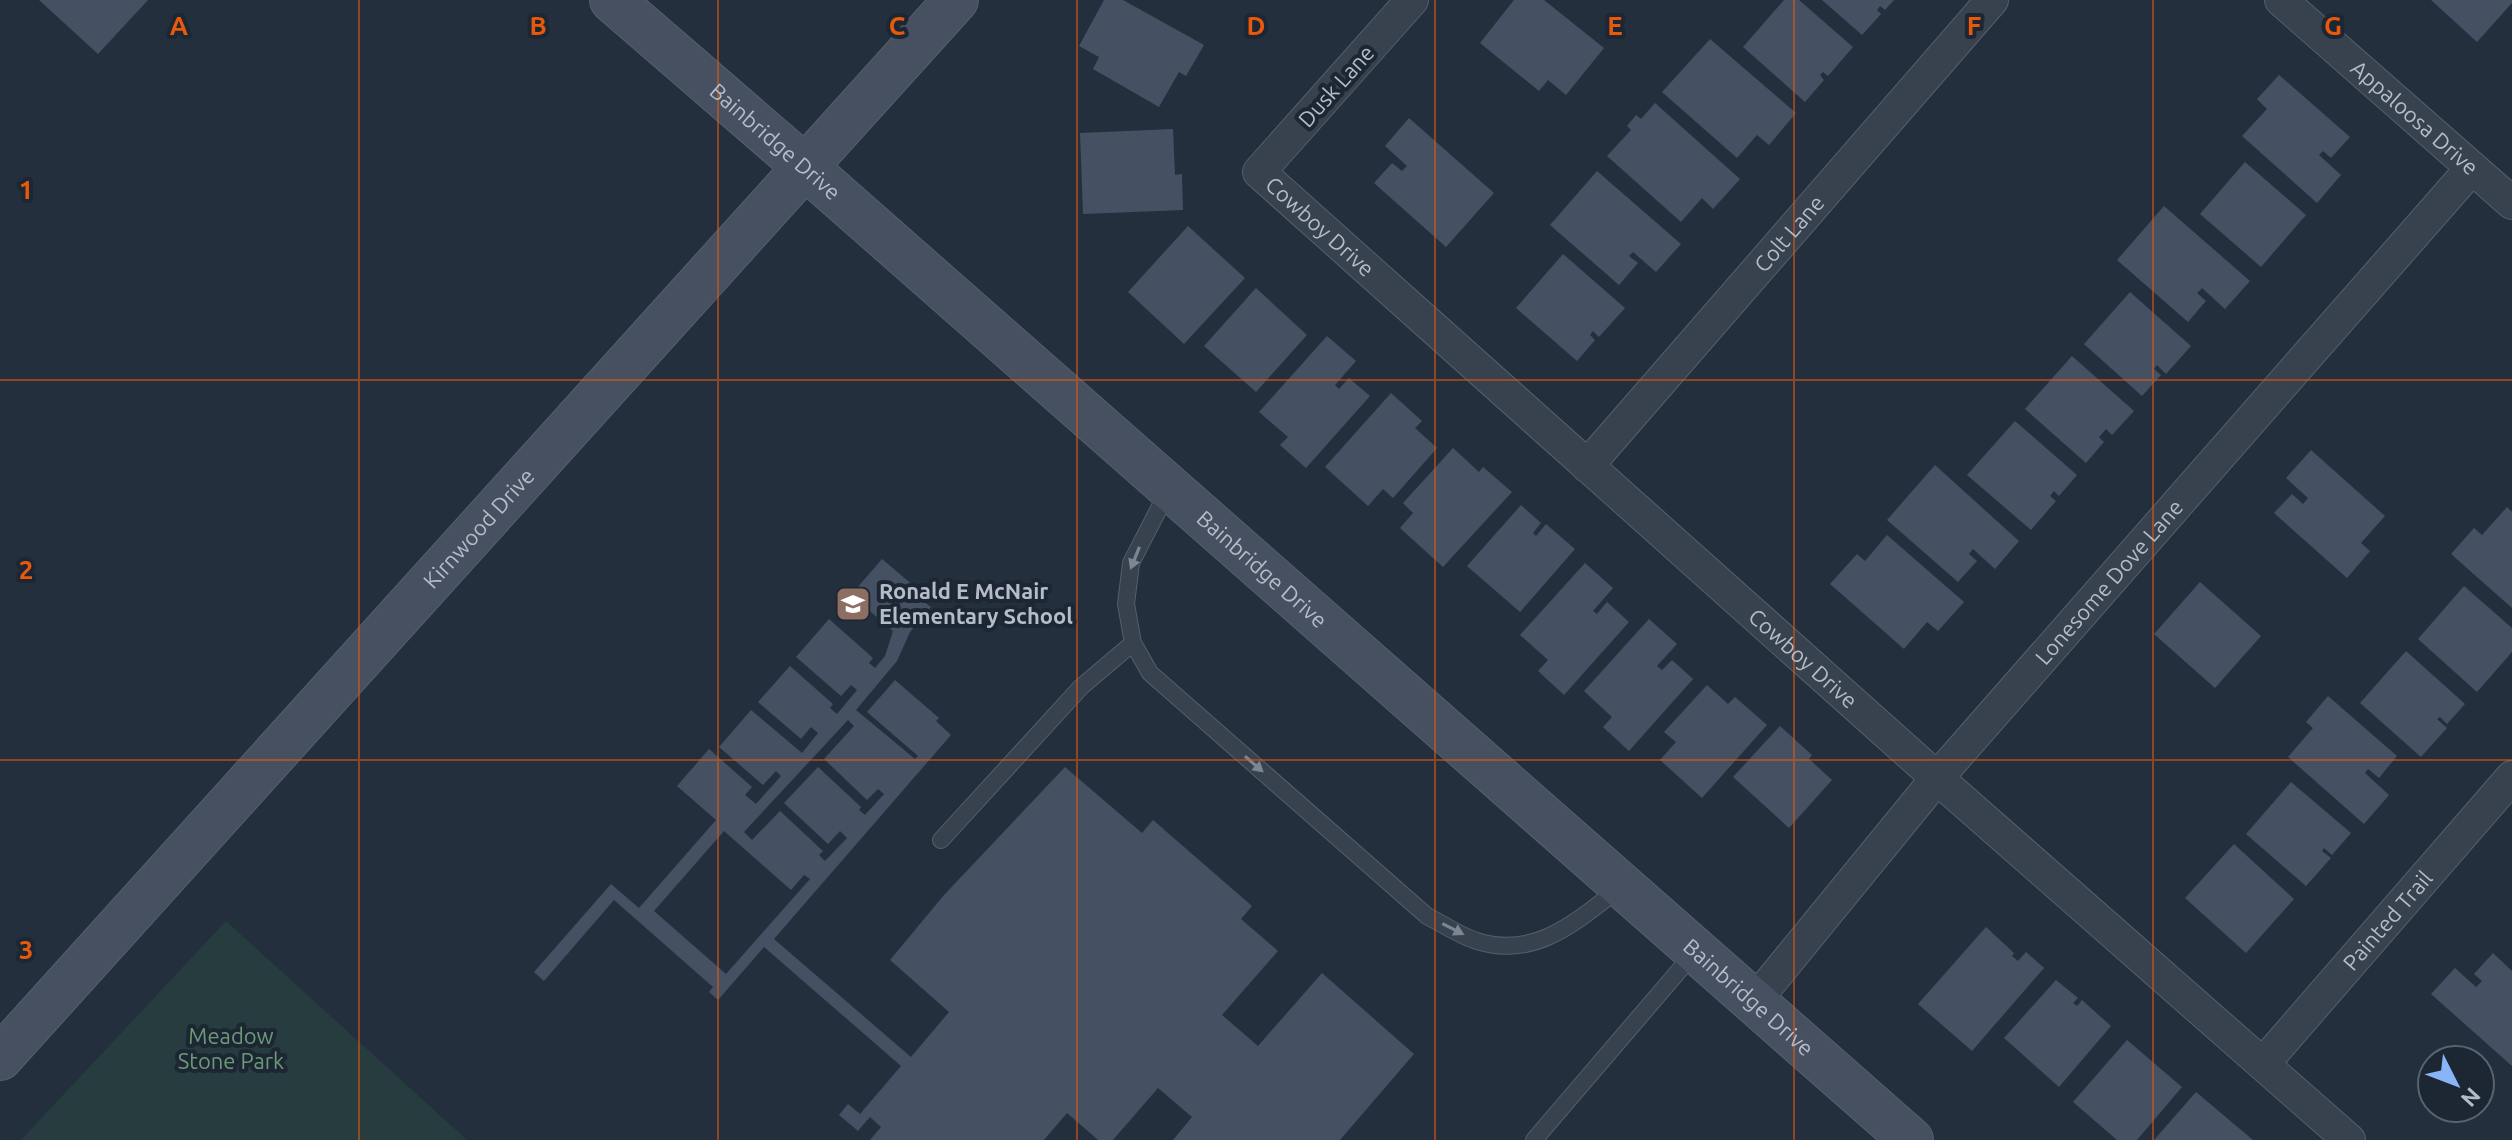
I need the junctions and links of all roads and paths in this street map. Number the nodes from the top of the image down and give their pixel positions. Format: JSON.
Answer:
{"nodes":[{"id":1,"x":612,"y":0,"type":"edge"},
{"id":2,"x":956,"y":0,"type":"edge"},
{"id":3,"x":1412,"y":0,"type":"edge"},
{"id":4,"x":1992,"y":0,"type":"edge"},
{"id":5,"x":2281,"y":0,"type":"edge"},
{"id":6,"x":805,"y":167,"type":"junction"},
{"id":7,"x":2472,"y":168,"type":"junction"},
{"id":8,"x":1259,"y":172,"type":"joint"},
{"id":9,"x":2512,"y":203,"type":"edge"},
{"id":10,"x":1587,"y":466,"type":"junction"},
{"id":11,"x":1170,"y":488,"type":"junction"},
{"id":12,"x":1133,"y":643,"type":"junction"},
{"id":13,"x":2512,"y":777,"type":"edge"},
{"id":14,"x":1937,"y":778,"type":"junction"},
{"id":15,"x":941,"y":840,"type":"dead end"},
{"id":16,"x":1622,"y":886,"type":"junction"},
{"id":17,"x":1696,"y":951,"type":"junction"},
{"id":18,"x":1754,"y":1002,"type":"junction"},
{"id":19,"x":0,"y":1058,"type":"edge"},
{"id":20,"x":2263,"y":1064,"type":"junction"},
{"id":21,"x":1534,"y":1140,"type":"edge"},
{"id":22,"x":1911,"y":1140,"type":"edge"},
{"id":23,"x":2349,"y":1140,"type":"edge"}],
"edges":[{"from":1,"to":6,"type":"street","name":"Bainbridge Drive"},
{"from":2,"to":6,"type":"street","name":"Kirnwood Drive"},
{"from":3,"to":8,"type":"street","name":"Dusk Lane"},
{"from":4,"to":10,"type":"street","name":"Colt Lane"},
{"from":5,"to":7,"type":"street","name":"Appaloosa Drive"},
{"from":6,"to":11,"type":"street","name":"Bainbridge Drive"},
{"from":6,"to":19,"type":"street","name":"Kirnwood Drive"},
{"from":7,"to":9,"type":"street","name":"Appaloosa Drive"},
{"from":7,"to":14,"type":"street","name":"Lonesome Dove Lane"},
{"from":8,"to":10,"type":"street","name":"Cowboy Drive"},
{"from":10,"to":14,"type":"street","name":"Cowboy Drive"},
{"from":11,"to":12,"type":"lane","one_way":true},
{"from":11,"to":16,"type":"street","name":"Bainbridge Drive"},
{"from":12,"to":15,"type":"lane"},
{"from":12,"to":16,"type":"lane","one_way":true},
{"from":13,"to":20,"type":"street","name":"Painted Trail"},
{"from":14,"to":18,"type":"street","name":"Lonesome Dove Lane"},
{"from":14,"to":20,"type":"street","name":"Cowboy Drive"},
{"from":16,"to":17,"type":"street","name":"Bainbridge Drive"},
{"from":17,"to":18,"type":"street","name":"Bainbridge Drive"},
{"from":17,"to":21,"type":"lane"},
{"from":18,"to":22,"type":"street","name":"Bainbridge Drive"},
{"from":20,"to":23,"type":"street","name":"Cowboy Drive"}]}
